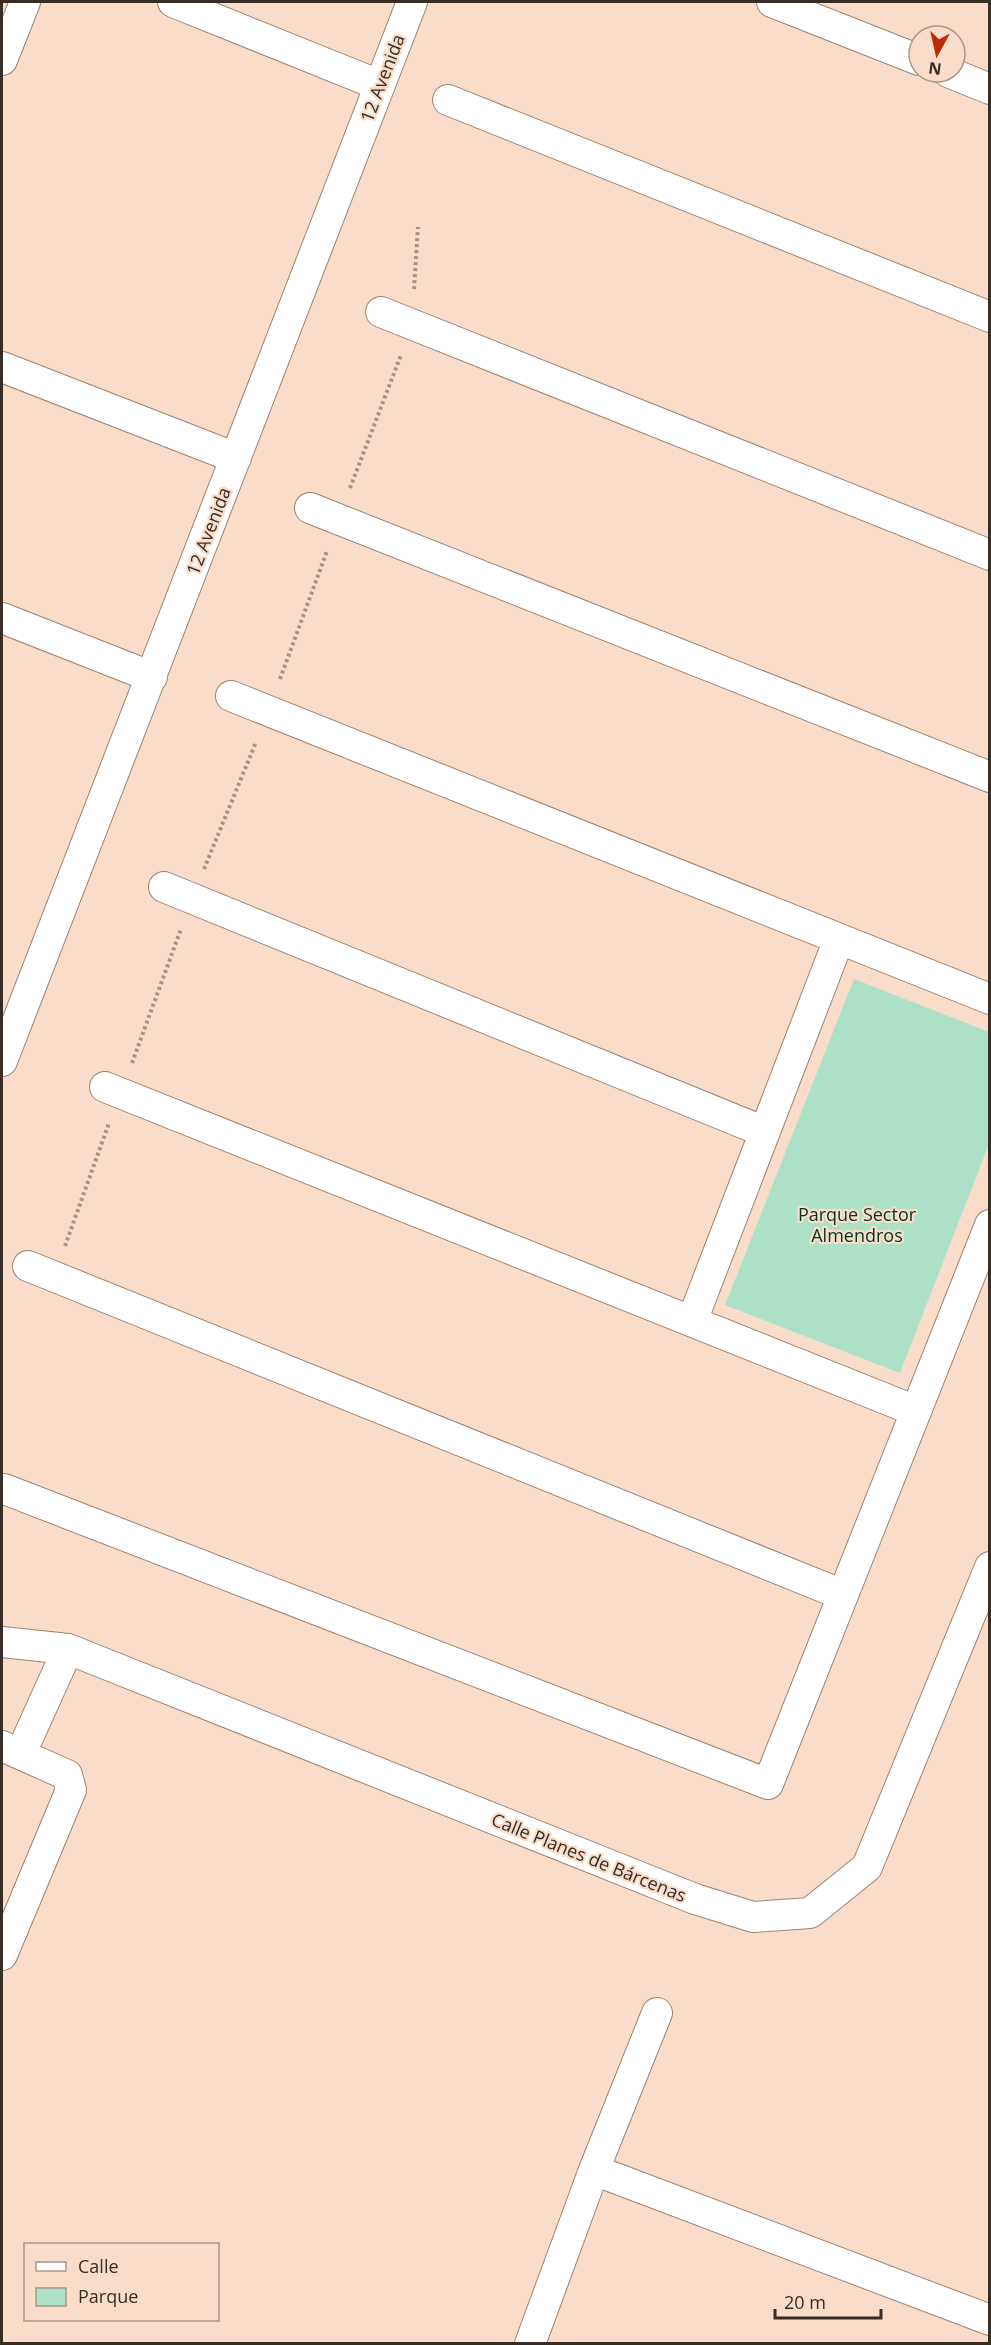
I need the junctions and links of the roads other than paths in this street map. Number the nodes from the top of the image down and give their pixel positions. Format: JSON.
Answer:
{"nodes":[{"id":1,"x":25,"y":2,"type":"edge"},
{"id":2,"x":173,"y":2,"type":"edge"},
{"id":3,"x":412,"y":2,"type":"edge"},
{"id":4,"x":772,"y":2,"type":"edge"},
{"id":5,"x":907,"y":55,"type":"edge"},
{"id":6,"x":2,"y":60,"type":"edge"},
{"id":7,"x":967,"y":80,"type":"edge"},
{"id":8,"x":379,"y":85,"type":"junction"},
{"id":9,"x":990,"y":89,"type":"edge"},
{"id":10,"x":448,"y":100,"type":"dead end"},
{"id":11,"x":381,"y":312,"type":"dead end"},
{"id":12,"x":990,"y":317,"type":"edge"},
{"id":13,"x":2,"y":367,"type":"edge"},
{"id":14,"x":236,"y":458,"type":"junction"},
{"id":15,"x":310,"y":508,"type":"dead end"},
{"id":16,"x":990,"y":555,"type":"edge"},
{"id":17,"x":2,"y":618,"type":"edge"},
{"id":18,"x":152,"y":677,"type":"junction"},
{"id":19,"x":231,"y":696,"type":"dead end"},
{"id":20,"x":990,"y":777,"type":"edge"},
{"id":21,"x":164,"y":887,"type":"dead end"},
{"id":22,"x":839,"y":939,"type":"junction"},
{"id":23,"x":990,"y":999,"type":"edge"},
{"id":24,"x":2,"y":1060,"type":"edge"},
{"id":25,"x":112,"y":1090,"type":"road end"},
{"id":26,"x":765,"y":1132,"type":"junction"},
{"id":27,"x":988,"y":1234,"type":"edge"},
{"id":28,"x":41,"y":1271,"type":"road end"},
{"id":29,"x":692,"y":1321,"type":"junction"},
{"id":30,"x":916,"y":1411,"type":"junction"},
{"id":31,"x":4,"y":1489,"type":"dead end"},
{"id":32,"x":990,"y":1568,"type":"edge"},
{"id":33,"x":843,"y":1595,"type":"junction"},
{"id":34,"x":2,"y":1642,"type":"edge"},
{"id":35,"x":68,"y":1649,"type":"junction"},
{"id":36,"x":11,"y":1750,"type":"edge"},
{"id":37,"x":2,"y":1954,"type":"edge"},
{"id":38,"x":657,"y":2013,"type":"dead end"},
{"id":39,"x":594,"y":2170,"type":"junction"},
{"id":40,"x":990,"y":2320,"type":"edge"},
{"id":41,"x":530,"y":2343,"type":"edge"}],
"edges":[{"from":1,"to":6,"type":"street"},
{"from":2,"to":8,"type":"street"},
{"from":3,"to":8,"type":"street","name":"12 Avenida"},
{"from":4,"to":5,"type":"street"},
{"from":7,"to":9,"type":"street"},
{"from":8,"to":14,"type":"street","name":"12 Avenida"},
{"from":10,"to":12,"type":"street"},
{"from":11,"to":16,"type":"street"},
{"from":13,"to":14,"type":"street"},
{"from":14,"to":18,"type":"street","name":"12 Avenida"},
{"from":15,"to":20,"type":"street"},
{"from":17,"to":18,"type":"street"},
{"from":18,"to":24,"type":"street","name":"12 Avenida"},
{"from":19,"to":22,"type":"street"},
{"from":21,"to":26,"type":"street"},
{"from":22,"to":23,"type":"street"},
{"from":22,"to":26,"type":"street"},
{"from":25,"to":29,"type":"street"},
{"from":26,"to":29,"type":"street"},
{"from":27,"to":30,"type":"street"},
{"from":28,"to":33,"type":"street"},
{"from":29,"to":30,"type":"street"},
{"from":30,"to":33,"type":"street"},
{"from":31,"to":33,"type":"street"},
{"from":32,"to":35,"type":"street","name":"Calle Planes de Bárcenas"},
{"from":34,"to":35,"type":"street","name":"Calle Planes de Bárcenas"},
{"from":35,"to":36,"type":"street"},
{"from":36,"to":37,"type":"street"},
{"from":38,"to":39,"type":"street"},
{"from":39,"to":40,"type":"street"},
{"from":39,"to":41,"type":"street"}]}
